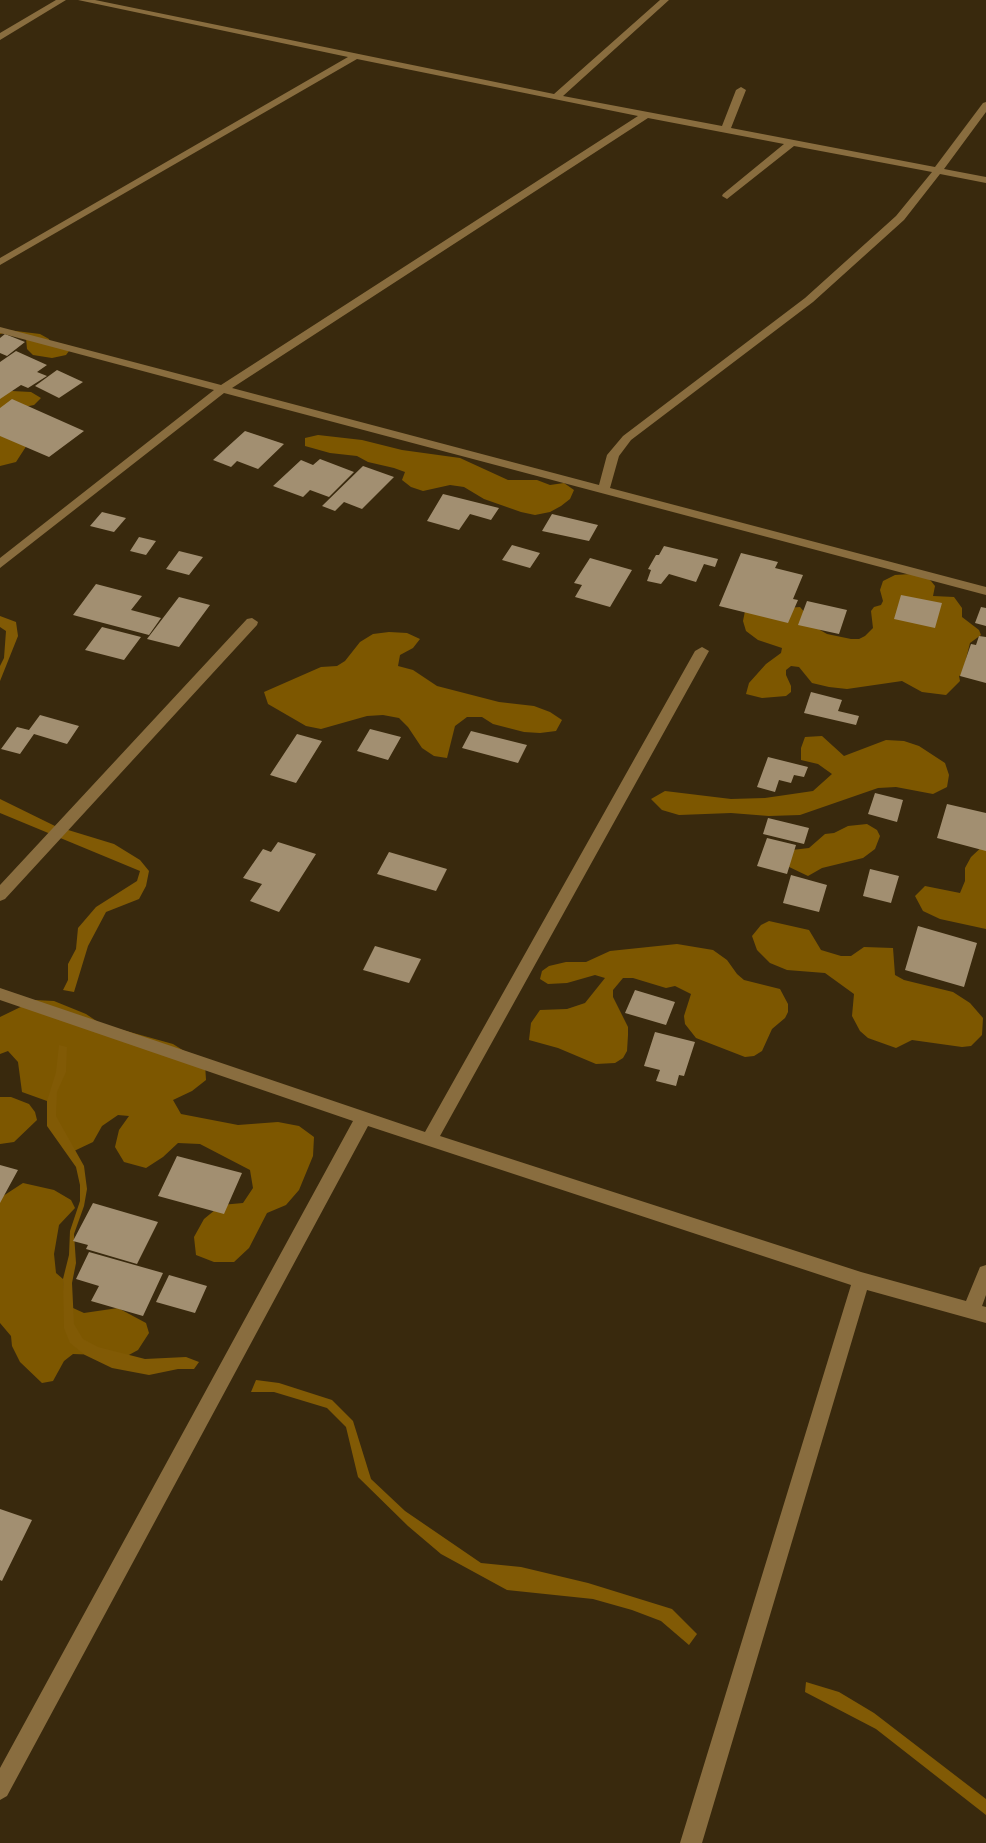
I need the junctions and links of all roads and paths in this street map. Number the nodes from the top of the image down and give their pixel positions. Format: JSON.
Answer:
{"nodes":[{"id":1,"x":62,"y":0,"type":"edge"},
{"id":2,"x":82,"y":0,"type":"edge"},
{"id":3,"x":665,"y":0,"type":"edge"},
{"id":4,"x":0,"y":37,"type":"edge"},
{"id":5,"x":358,"y":56,"type":"junction"},
{"id":6,"x":741,"y":90,"type":"dead end"},
{"id":7,"x":556,"y":97,"type":"junction"},
{"id":8,"x":986,"y":105,"type":"edge"},
{"id":9,"x":647,"y":114,"type":"junction"},
{"id":10,"x":725,"y":129,"type":"junction"},
{"id":11,"x":790,"y":143,"type":"junction"},
{"id":12,"x":936,"y":170,"type":"junction"},
{"id":13,"x":986,"y":180,"type":"edge"},
{"id":14,"x":728,"y":196,"type":"dead end"},
{"id":15,"x":0,"y":262,"type":"edge"},
{"id":16,"x":0,"y":330,"type":"edge"},
{"id":17,"x":222,"y":389,"type":"junction"},
{"id":18,"x":603,"y":490,"type":"junction"},
{"id":19,"x":0,"y":564,"type":"edge"},
{"id":20,"x":986,"y":591,"type":"edge"},
{"id":21,"x":252,"y":621,"type":"dead end"},
{"id":22,"x":702,"y":651,"type":"dead end"},
{"id":23,"x":0,"y":895,"type":"edge"},
{"id":24,"x":0,"y":994,"type":"edge"},
{"id":25,"x":363,"y":1119,"type":"junction"},
{"id":26,"x":429,"y":1140,"type":"junction"},
{"id":27,"x":986,"y":1273,"type":"edge"},
{"id":28,"x":861,"y":1280,"type":"junction"},
{"id":29,"x":978,"y":1313,"type":"edge"},
{"id":30,"x":0,"y":1790,"type":"edge"},
{"id":31,"x":691,"y":1843,"type":"edge"}],
"edges":[{"from":1,"to":4,"type":"street"},
{"from":2,"to":5,"type":"street"},
{"from":3,"to":7,"type":"street"},
{"from":5,"to":7,"type":"street"},
{"from":5,"to":15,"type":"street"},
{"from":6,"to":10,"type":"street"},
{"from":7,"to":9,"type":"street"},
{"from":8,"to":12,"type":"street"},
{"from":9,"to":10,"type":"street"},
{"from":9,"to":17,"type":"street"},
{"from":10,"to":11,"type":"street"},
{"from":11,"to":12,"type":"street"},
{"from":11,"to":14,"type":"street"},
{"from":12,"to":13,"type":"street"},
{"from":12,"to":18,"type":"street"},
{"from":16,"to":17,"type":"street"},
{"from":17,"to":18,"type":"street"},
{"from":17,"to":19,"type":"street"},
{"from":18,"to":20,"type":"street"},
{"from":21,"to":23,"type":"street"},
{"from":22,"to":26,"type":"street"},
{"from":24,"to":25,"type":"street"},
{"from":25,"to":26,"type":"street"},
{"from":25,"to":30,"type":"street"},
{"from":26,"to":28,"type":"street"},
{"from":27,"to":29,"type":"street"},
{"from":28,"to":29,"type":"street"},
{"from":28,"to":31,"type":"street"}]}
